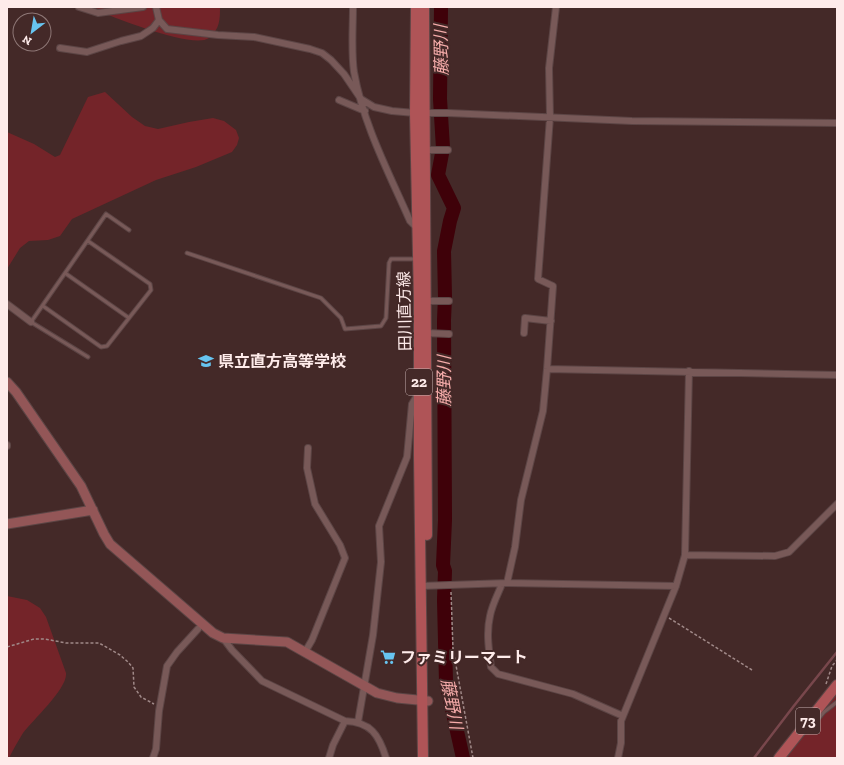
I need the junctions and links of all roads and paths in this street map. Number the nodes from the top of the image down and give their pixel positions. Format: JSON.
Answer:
{"nodes":[{"id":1,"x":79,"y":7,"type":"edge"},
{"id":2,"x":143,"y":7,"type":"edge"},
{"id":3,"x":156,"y":7,"type":"edge"},
{"id":4,"x":352,"y":7,"type":"edge"},
{"id":5,"x":416,"y":7,"type":"edge"},
{"id":6,"x":424,"y":7,"type":"edge"},
{"id":7,"x":556,"y":7,"type":"edge"},
{"id":8,"x":159,"y":20,"type":"junction"},
{"id":9,"x":60,"y":48,"type":"dead end"},
{"id":10,"x":361,"y":99,"type":"junction"},
{"id":11,"x":340,"y":100,"type":"dead end"},
{"id":12,"x":365,"y":111,"type":"junction"},
{"id":13,"x":423,"y":113,"type":"junction"},
{"id":14,"x":550,"y":117,"type":"junction"},
{"id":15,"x":837,"y":123,"type":"edge"},
{"id":16,"x":426,"y":150,"type":"junction"},
{"id":17,"x":448,"y":150,"type":"dead end"},
{"id":18,"x":417,"y":228,"type":"junction"},
{"id":19,"x":129,"y":230,"type":"dead end"},
{"id":20,"x":88,"y":240,"type":"junction"},
{"id":21,"x":187,"y":253,"type":"dead end"},
{"id":22,"x":422,"y":258,"type":"junction"},
{"id":23,"x":65,"y":273,"type":"junction"},
{"id":24,"x":427,"y":301,"type":"junction"},
{"id":25,"x":449,"y":301,"type":"dead end"},
{"id":26,"x":7,"y":304,"type":"edge"},
{"id":27,"x":42,"y":306,"type":"junction"},
{"id":28,"x":129,"y":318,"type":"junction"},
{"id":29,"x":551,"y":321,"type":"junction"},
{"id":30,"x":31,"y":322,"type":"junction"},
{"id":31,"x":427,"y":333,"type":"junction"},
{"id":32,"x":524,"y":333,"type":"dead end"},
{"id":33,"x":449,"y":334,"type":"dead end"},
{"id":34,"x":88,"y":357,"type":"dead end"},
{"id":35,"x":547,"y":369,"type":"junction"},
{"id":36,"x":688,"y":371,"type":"junction"},
{"id":37,"x":837,"y":376,"type":"edge"},
{"id":38,"x":7,"y":382,"type":"edge"},
{"id":39,"x":423,"y":392,"type":"junction"},
{"id":40,"x":308,"y":448,"type":"dead end"},
{"id":41,"x":837,"y":504,"type":"edge"},
{"id":42,"x":93,"y":510,"type":"junction"},
{"id":43,"x":7,"y":524,"type":"edge"},
{"id":44,"x":685,"y":555,"type":"junction"},
{"id":45,"x":504,"y":583,"type":"junction"},
{"id":46,"x":451,"y":585,"type":"junction"},
{"id":47,"x":425,"y":586,"type":"junction"},
{"id":48,"x":676,"y":586,"type":"junction"},
{"id":49,"x":664,"y":615,"type":"junction"},
{"id":50,"x":198,"y":629,"type":"dead end"},
{"id":51,"x":223,"y":638,"type":"junction"},
{"id":52,"x":7,"y":647,"type":"edge"},
{"id":53,"x":305,"y":652,"type":"junction"},
{"id":54,"x":837,"y":660,"type":"edge"},
{"id":55,"x":752,"y":670,"type":"dead end"},
{"id":56,"x":837,"y":684,"type":"edge"},
{"id":57,"x":365,"y":686,"type":"junction"},
{"id":58,"x":825,"y":686,"type":"dead end"},
{"id":59,"x":425,"y":701,"type":"junction"},
{"id":60,"x":837,"y":702,"type":"edge"},
{"id":61,"x":160,"y":707,"type":"junction"},
{"id":62,"x":623,"y":716,"type":"junction"},
{"id":63,"x":345,"y":721,"type":"junction"},
{"id":64,"x":358,"y":722,"type":"junction"},
{"id":65,"x":802,"y":729,"type":"junction"},
{"id":66,"x":153,"y":758,"type":"edge"},
{"id":67,"x":329,"y":758,"type":"edge"},
{"id":68,"x":386,"y":758,"type":"edge"},
{"id":69,"x":423,"y":758,"type":"edge"},
{"id":70,"x":429,"y":758,"type":"edge"},
{"id":71,"x":473,"y":758,"type":"edge"},
{"id":72,"x":618,"y":758,"type":"edge"},
{"id":73,"x":779,"y":758,"type":"edge"}],
"edges":[{"from":1,"to":2,"type":"street"},
{"from":3,"to":8,"type":"street"},
{"from":4,"to":10,"type":"street"},
{"from":5,"to":13,"type":"main road","name":"田川直方線","number":"22"},
{"from":6,"to":13,"type":"main road","name":"田川直方線","number":"22"},
{"from":7,"to":14,"type":"street"},
{"from":8,"to":9,"type":"street"},
{"from":8,"to":10,"type":"street"},
{"from":10,"to":12,"type":"street"},
{"from":10,"to":13,"type":"street"},
{"from":11,"to":12,"type":"street"},
{"from":12,"to":18,"type":"street"},
{"from":13,"to":14,"type":"street"},
{"from":13,"to":16,"type":"main road","name":"田川直方線","number":"22"},
{"from":13,"to":18,"type":"main road","name":"田川直方線","number":"22"},
{"from":14,"to":15,"type":"street"},
{"from":14,"to":29,"type":"street"},
{"from":16,"to":17,"type":"street"},
{"from":16,"to":22,"type":"main road","name":"田川直方線","number":"22"},
{"from":18,"to":22,"type":"main road","name":"田川直方線","number":"22"},
{"from":19,"to":20,"type":"lane"},
{"from":20,"to":23,"type":"lane"},
{"from":20,"to":28,"type":"lane"},
{"from":21,"to":22,"type":"lane"},
{"from":22,"to":24,"type":"main road","name":"田川直方線","number":"22"},
{"from":22,"to":39,"type":"main road","name":"田川直方線","number":"22"},
{"from":23,"to":27,"type":"lane"},
{"from":23,"to":28,"type":"lane"},
{"from":24,"to":25,"type":"street"},
{"from":24,"to":31,"type":"main road","name":"田川直方線","number":"22"},
{"from":26,"to":30,"type":"street"},
{"from":27,"to":28,"type":"lane"},
{"from":27,"to":30,"type":"lane"},
{"from":29,"to":32,"type":"street"},
{"from":29,"to":35,"type":"street"},
{"from":30,"to":34,"type":"lane"},
{"from":31,"to":33,"type":"street"},
{"from":31,"to":39,"type":"main road","name":"田川直方線","number":"22"},
{"from":35,"to":36,"type":"street"},
{"from":35,"to":45,"type":"street"},
{"from":36,"to":37,"type":"street"},
{"from":36,"to":44,"type":"street"},
{"from":38,"to":42,"type":"street"},
{"from":39,"to":47,"type":"main road","name":"田川直方線","number":"22"},
{"from":39,"to":57,"type":"street"},
{"from":40,"to":53,"type":"street"},
{"from":41,"to":44,"type":"street"},
{"from":42,"to":43,"type":"street"},
{"from":42,"to":51,"type":"street"},
{"from":44,"to":48,"type":"street"},
{"from":45,"to":46,"type":"street"},
{"from":45,"to":48,"type":"street"},
{"from":45,"to":62,"type":"street"},
{"from":46,"to":47,"type":"street"},
{"from":46,"to":71,"type":"path"},
{"from":47,"to":59,"type":"main road","name":"田川直方線","number":"22"},
{"from":48,"to":49,"type":"street"},
{"from":49,"to":55,"type":"path"},
{"from":49,"to":62,"type":"street"},
{"from":50,"to":61,"type":"street"},
{"from":51,"to":53,"type":"street"},
{"from":51,"to":63,"type":"street"},
{"from":52,"to":61,"type":"path"},
{"from":53,"to":57,"type":"street"},
{"from":54,"to":58,"type":"path"},
{"from":56,"to":65,"type":"main road","number":"73"},
{"from":57,"to":59,"type":"street"},
{"from":57,"to":64,"type":"street"},
{"from":59,"to":69,"type":"main road","name":"田川直方線","number":"22"},
{"from":59,"to":70,"type":"main road","name":"田川直方線","number":"22"},
{"from":60,"to":65,"type":"lane"},
{"from":61,"to":66,"type":"street"},
{"from":62,"to":72,"type":"street"},
{"from":63,"to":64,"type":"street"},
{"from":63,"to":67,"type":"street"},
{"from":64,"to":68,"type":"street"},
{"from":65,"to":73,"type":"main road","number":"73"}]}
